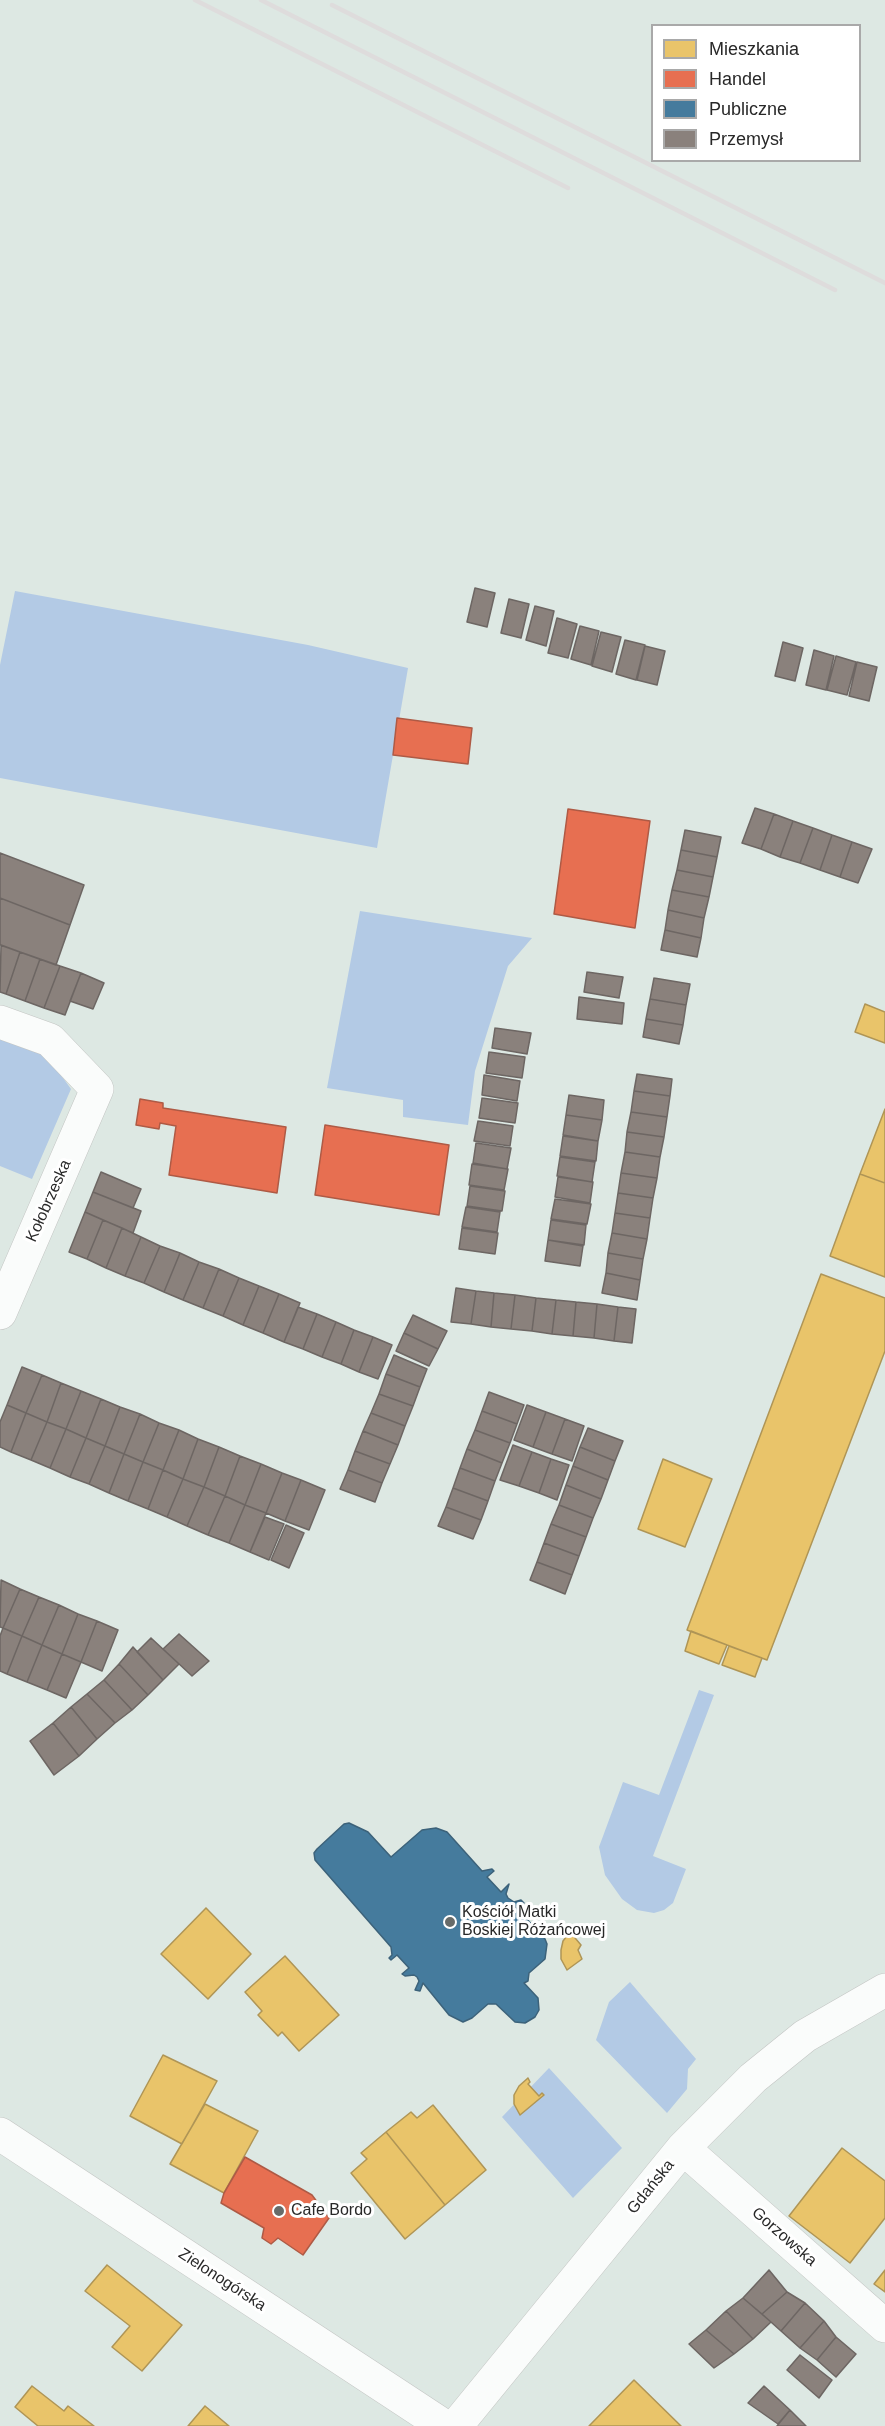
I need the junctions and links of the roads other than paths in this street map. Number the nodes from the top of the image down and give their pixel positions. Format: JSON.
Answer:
{"nodes":[{"id":1,"x":0,"y":1022,"type":"edge"},
{"id":2,"x":0,"y":1313,"type":"edge"},
{"id":3,"x":885,"y":1990,"type":"edge"},
{"id":4,"x":0,"y":2134,"type":"edge"},
{"id":5,"x":683,"y":2148,"type":"junction"},
{"id":6,"x":885,"y":2326,"type":"edge"},
{"id":7,"x":444,"y":2426,"type":"edge"},
{"id":8,"x":456,"y":2426,"type":"edge"}],
"edges":[{"from":1,"to":2,"type":"street","name":"Kołobrzeska"},
{"from":3,"to":5,"type":"street","name":"Gdańska"},
{"from":4,"to":7,"type":"street","name":"Zielonogórska"},
{"from":5,"to":6,"type":"street","name":"Gorzowska"},
{"from":5,"to":8,"type":"street","name":"Gdańska"}]}
